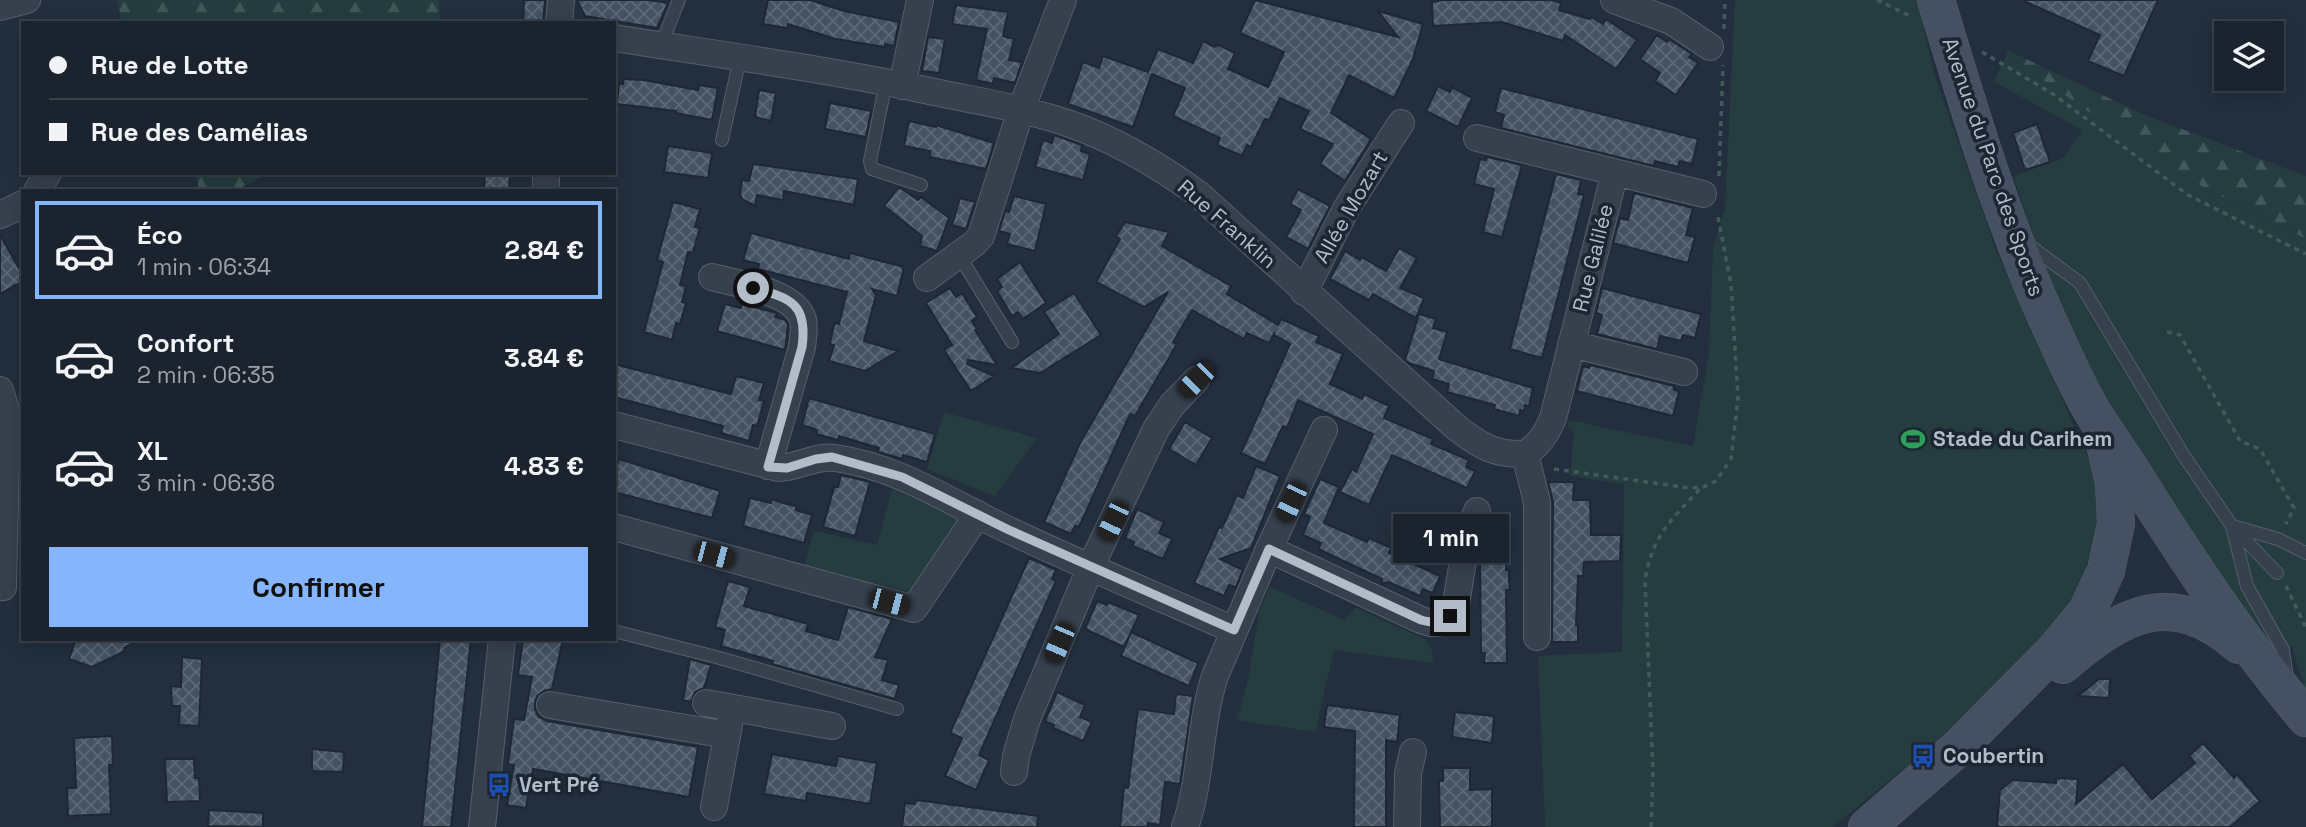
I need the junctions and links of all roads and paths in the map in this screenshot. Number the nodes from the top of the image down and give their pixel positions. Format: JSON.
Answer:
{"nodes":[{"id":1,"x":27,"y":0,"type":"edge"},
{"id":2,"x":561,"y":0,"type":"edge"},
{"id":3,"x":679,"y":0,"type":"edge"},
{"id":4,"x":920,"y":0,"type":"edge"},
{"id":5,"x":1063,"y":0,"type":"edge"},
{"id":6,"x":1614,"y":0,"type":"edge"},
{"id":7,"x":1725,"y":0,"type":"edge"},
{"id":8,"x":1877,"y":0,"type":"edge"},
{"id":9,"x":0,"y":7,"type":"edge"},
{"id":10,"x":1924,"y":8,"type":"edge"},
{"id":11,"x":559,"y":21,"type":"edge"},
{"id":12,"x":616,"y":38,"type":"edge"},
{"id":13,"x":661,"y":45,"type":"junction"},
{"id":14,"x":1719,"y":46,"type":"junction"},
{"id":15,"x":1978,"y":49,"type":"dead end"},
{"id":16,"x":740,"y":58,"type":"junction"},
{"id":17,"x":894,"y":84,"type":"junction"},
{"id":18,"x":1021,"y":110,"type":"junction"},
{"id":19,"x":1401,"y":123,"type":"dead end"},
{"id":20,"x":1477,"y":138,"type":"dead end"},
{"id":21,"x":722,"y":140,"type":"dead end"},
{"id":22,"x":1615,"y":172,"type":"junction"},
{"id":23,"x":921,"y":185,"type":"dead end"},
{"id":24,"x":1713,"y":195,"type":"junction"},
{"id":25,"x":21,"y":205,"type":"edge"},
{"id":26,"x":0,"y":215,"type":"edge"},
{"id":27,"x":2012,"y":233,"type":"junction"},
{"id":28,"x":2306,"y":254,"type":"edge"},
{"id":29,"x":959,"y":255,"type":"junction"},
{"id":30,"x":712,"y":277,"type":"dead end"},
{"id":31,"x":927,"y":278,"type":"dead end"},
{"id":32,"x":1304,"y":292,"type":"junction"},
{"id":33,"x":2167,"y":332,"type":"dead end"},
{"id":34,"x":1012,"y":342,"type":"dead end"},
{"id":35,"x":1571,"y":344,"type":"junction"},
{"id":36,"x":1684,"y":372,"type":"dead end"},
{"id":37,"x":1196,"y":380,"type":"dead end"},
{"id":38,"x":10,"y":403,"type":"edge"},
{"id":39,"x":2096,"y":418,"type":"junction"},
{"id":40,"x":616,"y":426,"type":"edge"},
{"id":41,"x":1324,"y":430,"type":"dead end"},
{"id":42,"x":1527,"y":459,"type":"junction"},
{"id":43,"x":768,"y":467,"type":"junction"},
{"id":44,"x":1703,"y":487,"type":"junction"},
{"id":45,"x":1477,"y":511,"type":"dead end"},
{"id":46,"x":978,"y":514,"type":"junction"},
{"id":47,"x":2232,"y":526,"type":"junction"},
{"id":48,"x":616,"y":528,"type":"edge"},
{"id":49,"x":2278,"y":539,"type":"junction"},
{"id":50,"x":1269,"y":549,"type":"junction"},
{"id":51,"x":2306,"y":553,"type":"edge"},
{"id":52,"x":1091,"y":566,"type":"junction"},
{"id":53,"x":2277,"y":573,"type":"joint"},
{"id":54,"x":9,"y":587,"type":"edge"},
{"id":55,"x":2306,"y":628,"type":"edge"},
{"id":56,"x":1234,"y":630,"type":"junction"},
{"id":57,"x":616,"y":632,"type":"edge"},
{"id":58,"x":1537,"y":637,"type":"dead end"},
{"id":59,"x":502,"y":641,"type":"edge"},
{"id":60,"x":2289,"y":697,"type":"edge"},
{"id":61,"x":706,"y":703,"type":"dead end"},
{"id":62,"x":550,"y":705,"type":"dead end"},
{"id":63,"x":732,"y":708,"type":"junction"},
{"id":64,"x":897,"y":709,"type":"dead end"},
{"id":65,"x":832,"y":726,"type":"dead end"},
{"id":66,"x":727,"y":735,"type":"junction"},
{"id":67,"x":1959,"y":747,"type":"junction"},
{"id":68,"x":1413,"y":752,"type":"dead end"},
{"id":69,"x":1014,"y":772,"type":"dead end"},
{"id":70,"x":714,"y":807,"type":"dead end"},
{"id":71,"x":482,"y":827,"type":"edge"},
{"id":72,"x":1185,"y":827,"type":"edge"},
{"id":73,"x":1407,"y":827,"type":"edge"},
{"id":74,"x":1651,"y":827,"type":"edge"},
{"id":75,"x":1867,"y":827,"type":"edge"}],
"edges":[{"from":1,"to":9,"type":"street"},
{"from":2,"to":11,"type":"street"},
{"from":3,"to":13,"type":"lane"},
{"from":4,"to":17,"type":"street"},
{"from":5,"to":18,"type":"street"},
{"from":6,"to":14,"type":"street"},
{"from":7,"to":14,"type":"path"},
{"from":8,"to":10,"type":"path"},
{"from":10,"to":27,"type":"street","name":"Avenue du Parc des Sports"},
{"from":12,"to":13,"type":"street","name":"Rue Franklin"},
{"from":13,"to":16,"type":"street","name":"Rue Franklin"},
{"from":14,"to":24,"type":"path"},
{"from":15,"to":28,"type":"path"},
{"from":16,"to":17,"type":"street","name":"Rue Franklin"},
{"from":16,"to":21,"type":"lane"},
{"from":17,"to":18,"type":"street","name":"Rue Franklin"},
{"from":17,"to":23,"type":"lane"},
{"from":18,"to":29,"type":"street"},
{"from":18,"to":32,"type":"street","name":"Rue Franklin"},
{"from":19,"to":32,"type":"street","name":"Allée Mozart"},
{"from":20,"to":22,"type":"street"},
{"from":22,"to":24,"type":"street"},
{"from":22,"to":35,"type":"street","name":"Rue Galilée"},
{"from":24,"to":44,"type":"path"},
{"from":25,"to":26,"type":"street"},
{"from":27,"to":39,"type":"street","name":"Avenue du Parc des Sports"},
{"from":27,"to":47,"type":"lane"},
{"from":29,"to":31,"type":"street"},
{"from":29,"to":34,"type":"lane"},
{"from":30,"to":43,"type":"street"},
{"from":32,"to":42,"type":"street","name":"Rue Franklin"},
{"from":33,"to":49,"type":"path"},
{"from":35,"to":36,"type":"street"},
{"from":35,"to":42,"type":"street","name":"Rue Galilée"},
{"from":37,"to":52,"type":"street"},
{"from":38,"to":54,"type":"street"},
{"from":39,"to":60,"type":"street","name":"Avenue du Parc des Sports"},
{"from":39,"to":67,"type":"street"},
{"from":40,"to":43,"type":"street"},
{"from":41,"to":50,"type":"street"},
{"from":42,"to":44,"type":"path"},
{"from":42,"to":58,"type":"street"},
{"from":43,"to":46,"type":"street"},
{"from":44,"to":74,"type":"path"},
{"from":45,"to":50,"type":"street"},
{"from":46,"to":48,"type":"street"},
{"from":46,"to":52,"type":"street"},
{"from":47,"to":49,"type":"lane"},
{"from":47,"to":53,"type":"lane"},
{"from":47,"to":60,"type":"lane"},
{"from":49,"to":51,"type":"lane"},
{"from":50,"to":56,"type":"street"},
{"from":52,"to":56,"type":"street"},
{"from":52,"to":69,"type":"street"},
{"from":53,"to":55,"type":"path"},
{"from":56,"to":72,"type":"street"},
{"from":57,"to":64,"type":"lane"},
{"from":59,"to":71,"type":"street"},
{"from":60,"to":67,"type":"street"},
{"from":61,"to":63,"type":"street"},
{"from":62,"to":66,"type":"street"},
{"from":63,"to":65,"type":"street"},
{"from":63,"to":66,"type":"street"},
{"from":66,"to":70,"type":"street"},
{"from":67,"to":75,"type":"street"},
{"from":68,"to":73,"type":"street"}]}
